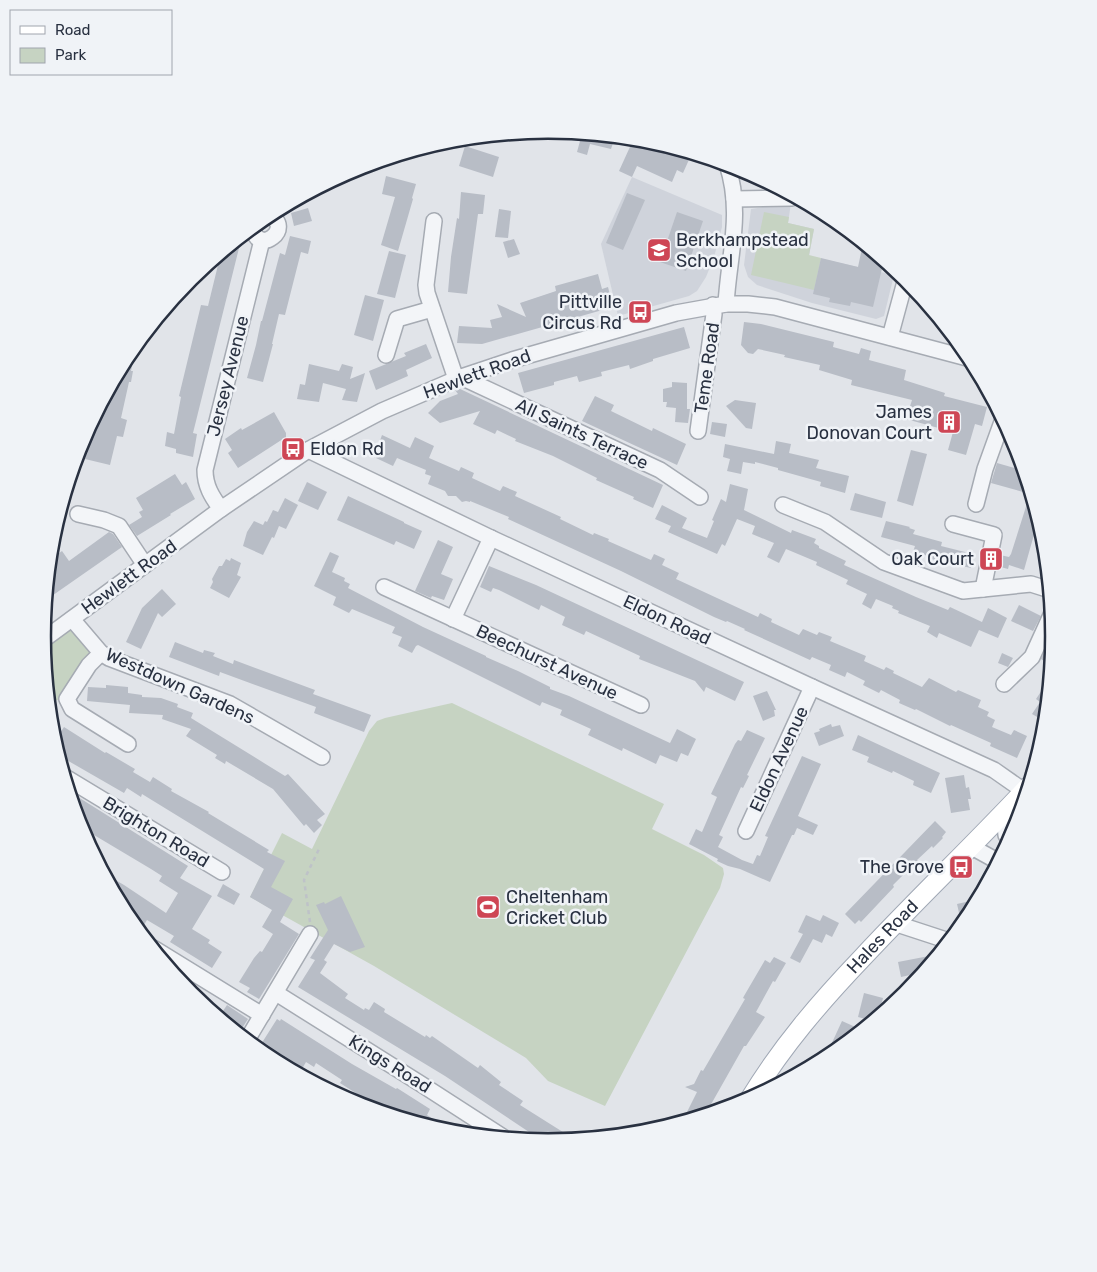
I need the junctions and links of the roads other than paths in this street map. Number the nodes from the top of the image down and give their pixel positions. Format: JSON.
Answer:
{"nodes":[{"id":1,"x":729,"y":173,"type":"edge"},
{"id":2,"x":784,"y":198,"type":"edge"},
{"id":3,"x":734,"y":200,"type":"junction"},
{"id":4,"x":276,"y":220,"type":"edge"},
{"id":5,"x":434,"y":221,"type":"dead end"},
{"id":6,"x":255,"y":235,"type":"edge"},
{"id":7,"x":262,"y":240,"type":"junction"},
{"id":8,"x":903,"y":288,"type":"edge"},
{"id":9,"x":720,"y":304,"type":"junction"},
{"id":10,"x":432,"y":310,"type":"junction"},
{"id":11,"x":890,"y":337,"type":"junction"},
{"id":12,"x":386,"y":355,"type":"dead end"},
{"id":13,"x":959,"y":356,"type":"edge"},
{"id":14,"x":458,"y":378,"type":"junction"},
{"id":15,"x":1000,"y":429,"type":"edge"},
{"id":16,"x":698,"y":431,"type":"dead end"},
{"id":17,"x":308,"y":450,"type":"junction"},
{"id":18,"x":700,"y":497,"type":"dead end"},
{"id":19,"x":976,"y":504,"type":"dead end"},
{"id":20,"x":783,"y":505,"type":"dead end"},
{"id":21,"x":221,"y":509,"type":"junction"},
{"id":22,"x":78,"y":514,"type":"dead end"},
{"id":23,"x":953,"y":524,"type":"dead end"},
{"id":24,"x":491,"y":538,"type":"junction"},
{"id":25,"x":145,"y":565,"type":"junction"},
{"id":26,"x":384,"y":587,"type":"dead end"},
{"id":27,"x":1043,"y":588,"type":"edge"},
{"id":28,"x":983,"y":589,"type":"junction"},
{"id":29,"x":453,"y":618,"type":"junction"},
{"id":30,"x":72,"y":619,"type":"junction"},
{"id":31,"x":1046,"y":627,"type":"edge"},
{"id":32,"x":51,"y":634,"type":"edge"},
{"id":33,"x":101,"y":652,"type":"junction"},
{"id":34,"x":1004,"y":684,"type":"dead end"},
{"id":35,"x":812,"y":687,"type":"junction"},
{"id":36,"x":641,"y":705,"type":"dead end"},
{"id":37,"x":128,"y":744,"type":"dead end"},
{"id":38,"x":322,"y":757,"type":"dead end"},
{"id":39,"x":74,"y":782,"type":"edge"},
{"id":40,"x":1022,"y":785,"type":"edge"},
{"id":41,"x":1019,"y":796,"type":"edge"},
{"id":42,"x":999,"y":816,"type":"junction"},
{"id":43,"x":746,"y":831,"type":"dead end"},
{"id":44,"x":1006,"y":831,"type":"edge"},
{"id":45,"x":970,"y":846,"type":"junction"},
{"id":46,"x":993,"y":859,"type":"edge"},
{"id":47,"x":222,"y":872,"type":"dead end"},
{"id":48,"x":894,"y":923,"type":"junction"},
{"id":49,"x":310,"y":934,"type":"road end"},
{"id":50,"x":943,"y":939,"type":"edge"},
{"id":51,"x":171,"y":959,"type":"edge"},
{"id":52,"x":276,"y":993,"type":"junction"},
{"id":53,"x":262,"y":1015,"type":"junction"},
{"id":54,"x":251,"y":1034,"type":"edge"},
{"id":55,"x":758,"y":1086,"type":"edge"},
{"id":56,"x":490,"y":1130,"type":"edge"}],
"edges":[{"from":1,"to":3,"type":"street","name":"Teme Road"},
{"from":2,"to":3,"type":"street"},
{"from":3,"to":9,"type":"street","name":"Teme Road"},
{"from":4,"to":7,"type":"street"},
{"from":5,"to":10,"type":"street"},
{"from":6,"to":7,"type":"street"},
{"from":7,"to":21,"type":"street","name":"Jersey Avenue"},
{"from":8,"to":11,"type":"street"},
{"from":9,"to":11,"type":"street","name":"Hewlett Road"},
{"from":9,"to":14,"type":"street","name":"Hewlett Road"},
{"from":9,"to":16,"type":"street","name":"Teme Road"},
{"from":10,"to":12,"type":"street"},
{"from":10,"to":14,"type":"street"},
{"from":11,"to":13,"type":"street","name":"Hewlett Road"},
{"from":14,"to":17,"type":"street","name":"Hewlett Road"},
{"from":14,"to":18,"type":"street","name":"All Saints Terrace"},
{"from":15,"to":19,"type":"street"},
{"from":17,"to":21,"type":"street","name":"Hewlett Road"},
{"from":17,"to":24,"type":"street","name":"Eldon Road"},
{"from":20,"to":28,"type":"street"},
{"from":21,"to":25,"type":"street","name":"Hewlett Road"},
{"from":22,"to":25,"type":"street"},
{"from":23,"to":28,"type":"street"},
{"from":24,"to":29,"type":"street"},
{"from":24,"to":35,"type":"street","name":"Eldon Road"},
{"from":25,"to":30,"type":"street","name":"Hewlett Road"},
{"from":26,"to":29,"type":"street","name":"Beechurst Avenue"},
{"from":27,"to":28,"type":"street"},
{"from":29,"to":36,"type":"street","name":"Beechurst Avenue"},
{"from":30,"to":32,"type":"street","name":"Hewlett Road"},
{"from":30,"to":33,"type":"street","name":"Westdown Gardens"},
{"from":31,"to":34,"type":"street"},
{"from":33,"to":37,"type":"street"},
{"from":33,"to":38,"type":"street","name":"Westdown Gardens"},
{"from":35,"to":40,"type":"street","name":"Eldon Road"},
{"from":35,"to":43,"type":"street","name":"Eldon Avenue"},
{"from":39,"to":47,"type":"street","name":"Brighton Road"},
{"from":41,"to":42,"type":"main road","name":"Hales Road"},
{"from":42,"to":44,"type":"street"},
{"from":42,"to":45,"type":"main road","name":"Hales Road"},
{"from":45,"to":46,"type":"street"},
{"from":45,"to":48,"type":"main road","name":"Hales Road"},
{"from":48,"to":50,"type":"street"},
{"from":48,"to":55,"type":"main road","name":"Hales Road"},
{"from":49,"to":52,"type":"street"},
{"from":51,"to":53,"type":"street"},
{"from":52,"to":53,"type":"street"},
{"from":52,"to":56,"type":"street","name":"Kings Road"},
{"from":53,"to":54,"type":"street"}]}
